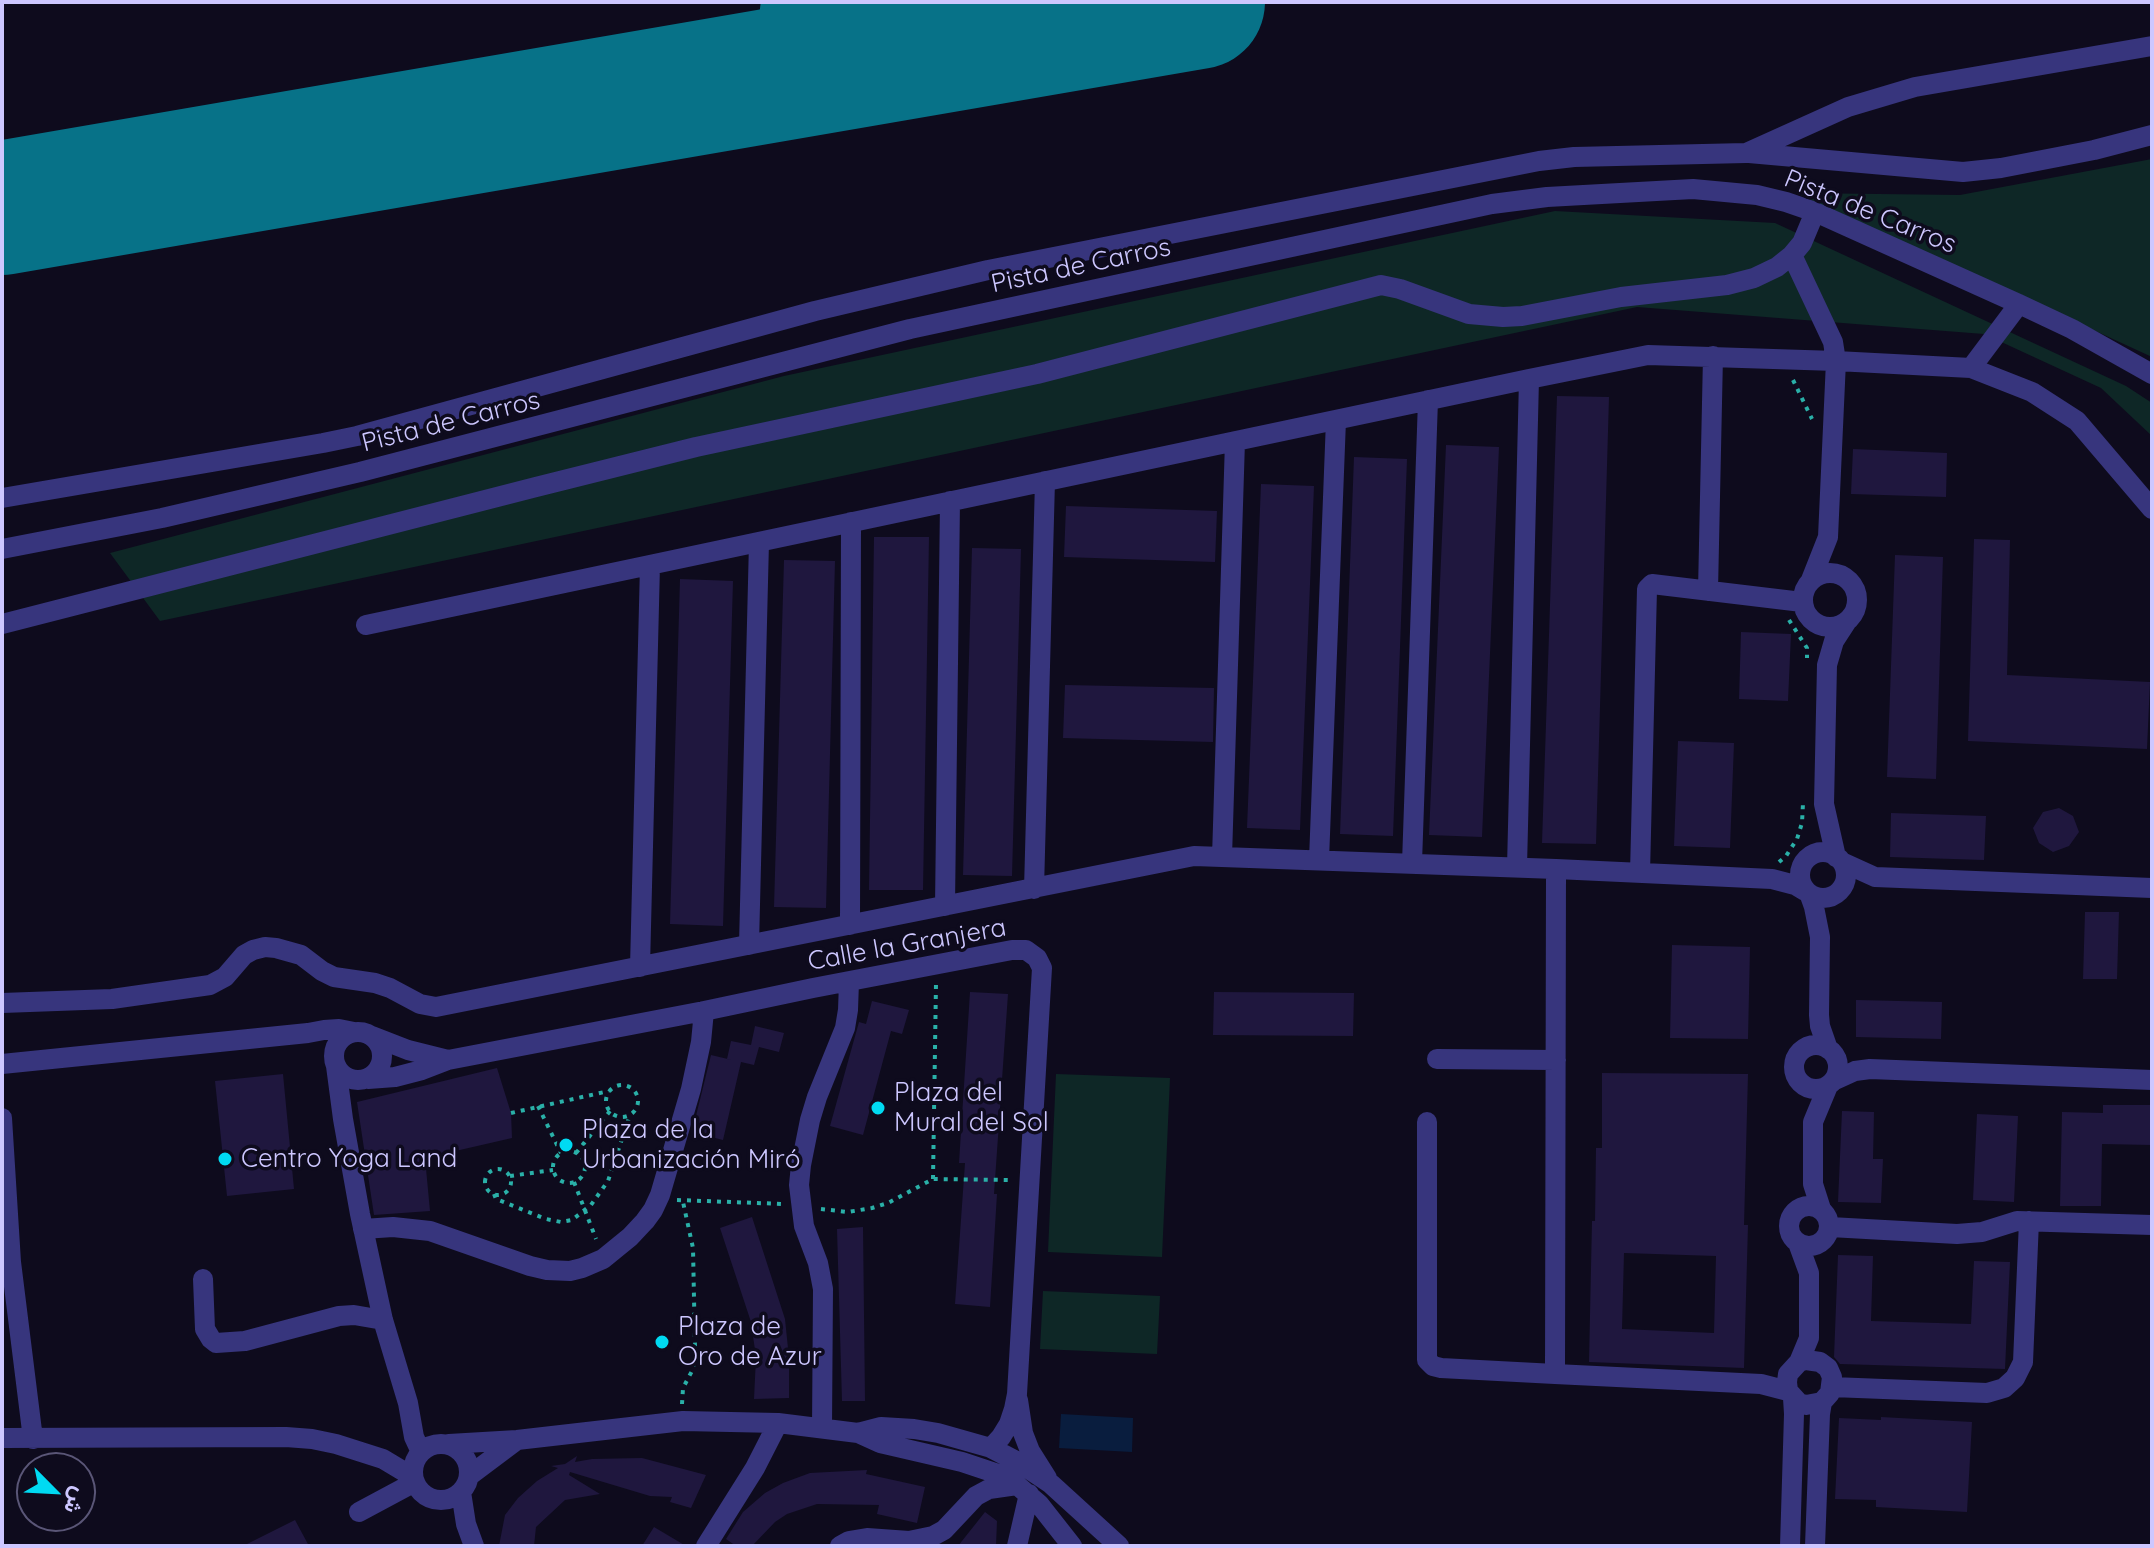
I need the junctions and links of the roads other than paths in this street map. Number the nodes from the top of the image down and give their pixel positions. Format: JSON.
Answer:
{"nodes":[{"id":1,"x":2152,"y":46,"type":"edge"},
{"id":2,"x":2152,"y":135,"type":"edge"},
{"id":3,"x":1746,"y":153,"type":"junction"},
{"id":4,"x":1815,"y":212,"type":"junction"},
{"id":5,"x":1792,"y":255,"type":"junction"},
{"id":6,"x":2019,"y":304,"type":"junction"},
{"id":7,"x":1713,"y":356,"type":"junction"},
{"id":8,"x":1836,"y":361,"type":"junction"},
{"id":9,"x":1971,"y":368,"type":"junction"},
{"id":10,"x":2152,"y":374,"type":"edge"},
{"id":11,"x":1529,"y":379,"type":"junction"},
{"id":12,"x":1428,"y":400,"type":"junction"},
{"id":13,"x":1336,"y":420,"type":"junction"},
{"id":14,"x":1235,"y":441,"type":"junction"},
{"id":15,"x":1045,"y":481,"type":"junction"},
{"id":16,"x":2,"y":498,"type":"edge"},
{"id":17,"x":950,"y":501,"type":"junction"},
{"id":18,"x":2152,"y":509,"type":"edge"},
{"id":19,"x":851,"y":522,"type":"junction"},
{"id":20,"x":1828,"y":537,"type":"junction"},
{"id":21,"x":759,"y":542,"type":"junction"},
{"id":22,"x":2,"y":549,"type":"edge"},
{"id":23,"x":650,"y":565,"type":"junction"},
{"id":24,"x":1847,"y":579,"type":"junction"},
{"id":25,"x":1811,"y":580,"type":"junction"},
{"id":26,"x":1708,"y":591,"type":"junction"},
{"id":27,"x":1805,"y":609,"type":"junction"},
{"id":28,"x":1847,"y":621,"type":"junction"},
{"id":29,"x":2,"y":624,"type":"edge"},
{"id":30,"x":366,"y":625,"type":"dead end"},
{"id":31,"x":1827,"y":665,"type":"junction"},
{"id":32,"x":1824,"y":804,"type":"junction"},
{"id":33,"x":1222,"y":857,"type":"junction"},
{"id":34,"x":1807,"y":859,"type":"junction"},
{"id":35,"x":1839,"y":859,"type":"junction"},
{"id":36,"x":1319,"y":860,"type":"junction"},
{"id":37,"x":1412,"y":863,"type":"junction"},
{"id":38,"x":1517,"y":867,"type":"junction"},
{"id":39,"x":1556,"y":869,"type":"junction"},
{"id":40,"x":1640,"y":873,"type":"junction"},
{"id":41,"x":1875,"y":877,"type":"junction"},
{"id":42,"x":1772,"y":879,"type":"junction"},
{"id":43,"x":2152,"y":888,"type":"edge"},
{"id":44,"x":1034,"y":889,"type":"junction"},
{"id":45,"x":1807,"y":892,"type":"junction"},
{"id":46,"x":1837,"y":892,"type":"junction"},
{"id":47,"x":945,"y":906,"type":"junction"},
{"id":48,"x":850,"y":925,"type":"junction"},
{"id":49,"x":1820,"y":937,"type":"junction"},
{"id":50,"x":749,"y":945,"type":"junction"},
{"id":51,"x":640,"y":967,"type":"junction"},
{"id":52,"x":849,"y":982,"type":"junction"},
{"id":53,"x":2,"y":1003,"type":"edge"},
{"id":54,"x":704,"y":1011,"type":"junction"},
{"id":55,"x":1819,"y":1015,"type":"junction"},
{"id":56,"x":308,"y":1033,"type":"junction"},
{"id":57,"x":362,"y":1033,"type":"junction"},
{"id":58,"x":1804,"y":1048,"type":"junction"},
{"id":59,"x":1830,"y":1050,"type":"junction"},
{"id":60,"x":335,"y":1059,"type":"junction"},
{"id":61,"x":1437,"y":1059,"type":"dead end"},
{"id":62,"x":448,"y":1060,"type":"junction"},
{"id":63,"x":1556,"y":1060,"type":"junction"},
{"id":64,"x":2,"y":1064,"type":"edge"},
{"id":65,"x":1870,"y":1069,"type":"junction"},
{"id":66,"x":364,"y":1080,"type":"junction"},
{"id":67,"x":2152,"y":1080,"type":"edge"},
{"id":68,"x":1799,"y":1082,"type":"junction"},
{"id":69,"x":1830,"y":1084,"type":"junction"},
{"id":70,"x":341,"y":1106,"type":"junction"},
{"id":71,"x":2,"y":1118,"type":"edge"},
{"id":72,"x":1427,"y":1122,"type":"dead end"},
{"id":73,"x":1813,"y":1122,"type":"junction"},
{"id":74,"x":1819,"y":1221,"type":"junction"},
{"id":75,"x":2029,"y":1221,"type":"junction"},
{"id":76,"x":2152,"y":1225,"type":"edge"},
{"id":77,"x":363,"y":1229,"type":"junction"},
{"id":78,"x":1798,"y":1243,"type":"junction"},
{"id":79,"x":1809,"y":1273,"type":"junction"},
{"id":80,"x":203,"y":1279,"type":"dead end"},
{"id":81,"x":383,"y":1320,"type":"junction"},
{"id":82,"x":1555,"y":1374,"type":"junction"},
{"id":83,"x":1798,"y":1377,"type":"junction"},
{"id":84,"x":1017,"y":1394,"type":"junction"},
{"id":85,"x":1827,"y":1395,"type":"junction"},
{"id":86,"x":408,"y":1403,"type":"junction"},
{"id":87,"x":778,"y":1423,"type":"junction"},
{"id":88,"x":822,"y":1428,"type":"junction"},
{"id":89,"x":858,"y":1433,"type":"junction"},
{"id":90,"x":2,"y":1438,"type":"edge"},
{"id":91,"x":33,"y":1439,"type":"junction"},
{"id":92,"x":517,"y":1440,"type":"junction"},
{"id":93,"x":447,"y":1444,"type":"junction"},
{"id":94,"x":991,"y":1448,"type":"junction"},
{"id":95,"x":419,"y":1454,"type":"junction"},
{"id":96,"x":383,"y":1459,"type":"junction"},
{"id":97,"x":414,"y":1479,"type":"junction"},
{"id":98,"x":1051,"y":1484,"type":"junction"},
{"id":99,"x":458,"y":1489,"type":"junction"},
{"id":100,"x":1023,"y":1489,"type":"junction"},
{"id":101,"x":359,"y":1512,"type":"dead end"},
{"id":102,"x":473,"y":1543,"type":"edge"},
{"id":103,"x":706,"y":1546,"type":"edge"},
{"id":104,"x":840,"y":1546,"type":"edge"},
{"id":105,"x":1017,"y":1546,"type":"edge"},
{"id":106,"x":1072,"y":1546,"type":"edge"},
{"id":107,"x":1119,"y":1546,"type":"edge"},
{"id":108,"x":1790,"y":1546,"type":"edge"},
{"id":109,"x":1815,"y":1546,"type":"edge"}],
"edges":[{"from":1,"to":3,"type":"street"},
{"from":2,"to":3,"type":"street"},
{"from":3,"to":16,"type":"street"},
{"from":4,"to":5,"type":"street"},
{"from":4,"to":6,"type":"street","name":"Pista de Carros"},
{"from":4,"to":22,"type":"street","name":"Pista de Carros"},
{"from":5,"to":8,"type":"street"},
{"from":5,"to":29,"type":"street"},
{"from":6,"to":9,"type":"street"},
{"from":6,"to":10,"type":"street","name":"Pista de Carros"},
{"from":7,"to":8,"type":"street"},
{"from":7,"to":11,"type":"street"},
{"from":7,"to":26,"type":"street"},
{"from":8,"to":9,"type":"street"},
{"from":8,"to":20,"type":"street"},
{"from":9,"to":18,"type":"street"},
{"from":11,"to":12,"type":"street"},
{"from":11,"to":38,"type":"street"},
{"from":12,"to":13,"type":"street"},
{"from":12,"to":37,"type":"street"},
{"from":13,"to":14,"type":"street"},
{"from":13,"to":36,"type":"street"},
{"from":14,"to":15,"type":"street"},
{"from":14,"to":33,"type":"street"},
{"from":15,"to":17,"type":"street"},
{"from":15,"to":44,"type":"street"},
{"from":17,"to":19,"type":"street"},
{"from":17,"to":47,"type":"street"},
{"from":19,"to":21,"type":"street"},
{"from":19,"to":48,"type":"street"},
{"from":20,"to":24,"type":"street"},
{"from":20,"to":25,"type":"street"},
{"from":21,"to":23,"type":"street"},
{"from":21,"to":50,"type":"street"},
{"from":23,"to":30,"type":"street"},
{"from":23,"to":51,"type":"street"},
{"from":24,"to":25,"type":"street"},
{"from":24,"to":28,"type":"street"},
{"from":25,"to":27,"type":"street"},
{"from":26,"to":27,"type":"street"},
{"from":26,"to":40,"type":"street"},
{"from":27,"to":28,"type":"street"},
{"from":27,"to":31,"type":"street"},
{"from":28,"to":31,"type":"street"},
{"from":31,"to":32,"type":"street"},
{"from":32,"to":34,"type":"street"},
{"from":32,"to":35,"type":"street"},
{"from":33,"to":36,"type":"street"},
{"from":33,"to":44,"type":"street"},
{"from":34,"to":35,"type":"street"},
{"from":34,"to":42,"type":"street"},
{"from":34,"to":45,"type":"street"},
{"from":35,"to":41,"type":"street"},
{"from":35,"to":46,"type":"street"},
{"from":36,"to":37,"type":"street"},
{"from":37,"to":38,"type":"street"},
{"from":38,"to":39,"type":"street"},
{"from":39,"to":40,"type":"street"},
{"from":39,"to":63,"type":"street"},
{"from":40,"to":42,"type":"street"},
{"from":41,"to":43,"type":"street"},
{"from":41,"to":46,"type":"street"},
{"from":42,"to":45,"type":"street"},
{"from":44,"to":47,"type":"street"},
{"from":45,"to":46,"type":"street"},
{"from":45,"to":49,"type":"street"},
{"from":46,"to":49,"type":"street"},
{"from":47,"to":48,"type":"street"},
{"from":48,"to":50,"type":"street"},
{"from":49,"to":55,"type":"street"},
{"from":50,"to":51,"type":"street"},
{"from":51,"to":53,"type":"street"},
{"from":52,"to":54,"type":"street","name":"Calle la Granjera"},
{"from":52,"to":84,"type":"street","name":"Calle la Granjera"},
{"from":52,"to":88,"type":"street"},
{"from":54,"to":62,"type":"street","name":"Calle la Granjera"},
{"from":54,"to":77,"type":"street"},
{"from":55,"to":58,"type":"street"},
{"from":55,"to":59,"type":"street"},
{"from":56,"to":57,"type":"street"},
{"from":56,"to":60,"type":"street"},
{"from":56,"to":64,"type":"street"},
{"from":57,"to":60,"type":"street"},
{"from":57,"to":62,"type":"street","name":"Calle la Granjera"},
{"from":57,"to":66,"type":"street"},
{"from":58,"to":59,"type":"street"},
{"from":58,"to":68,"type":"street"},
{"from":59,"to":65,"type":"street"},
{"from":59,"to":69,"type":"street"},
{"from":60,"to":66,"type":"street"},
{"from":60,"to":70,"type":"street"},
{"from":61,"to":63,"type":"street"},
{"from":62,"to":66,"type":"street","name":"Calle la Granjera"},
{"from":63,"to":82,"type":"street"},
{"from":65,"to":67,"type":"street"},
{"from":65,"to":69,"type":"street"},
{"from":66,"to":70,"type":"street"},
{"from":68,"to":69,"type":"street"},
{"from":68,"to":73,"type":"street"},
{"from":69,"to":73,"type":"street"},
{"from":70,"to":77,"type":"street"},
{"from":71,"to":91,"type":"street"},
{"from":72,"to":82,"type":"street"},
{"from":73,"to":74,"type":"street"},
{"from":74,"to":75,"type":"street"},
{"from":74,"to":78,"type":"street"},
{"from":74,"to":78,"type":"street"},
{"from":74,"to":79,"type":"street"},
{"from":75,"to":76,"type":"street"},
{"from":75,"to":85,"type":"street"},
{"from":77,"to":81,"type":"street"},
{"from":78,"to":79,"type":"street"},
{"from":79,"to":83,"type":"street"},
{"from":80,"to":81,"type":"street"},
{"from":81,"to":86,"type":"street"},
{"from":82,"to":83,"type":"street"},
{"from":83,"to":85,"type":"street"},
{"from":83,"to":85,"type":"street"},
{"from":83,"to":108,"type":"street"},
{"from":84,"to":94,"type":"street","name":"Calle la Granjera"},
{"from":84,"to":98,"type":"street","name":"Calle la Granjera"},
{"from":85,"to":109,"type":"street"},
{"from":86,"to":93,"type":"street"},
{"from":86,"to":95,"type":"street"},
{"from":87,"to":88,"type":"street"},
{"from":87,"to":92,"type":"street"},
{"from":87,"to":103,"type":"street"},
{"from":88,"to":89,"type":"street"},
{"from":89,"to":94,"type":"street"},
{"from":89,"to":100,"type":"street"},
{"from":90,"to":91,"type":"street"},
{"from":91,"to":96,"type":"street"},
{"from":92,"to":93,"type":"street"},
{"from":92,"to":99,"type":"street"},
{"from":93,"to":95,"type":"street"},
{"from":93,"to":99,"type":"street"},
{"from":94,"to":98,"type":"street"},
{"from":95,"to":96,"type":"street"},
{"from":95,"to":97,"type":"street"},
{"from":96,"to":97,"type":"street"},
{"from":97,"to":99,"type":"street"},
{"from":97,"to":101,"type":"street"},
{"from":98,"to":107,"type":"street"},
{"from":99,"to":102,"type":"street"},
{"from":100,"to":104,"type":"street"},
{"from":100,"to":105,"type":"street"},
{"from":100,"to":106,"type":"street"}]}
